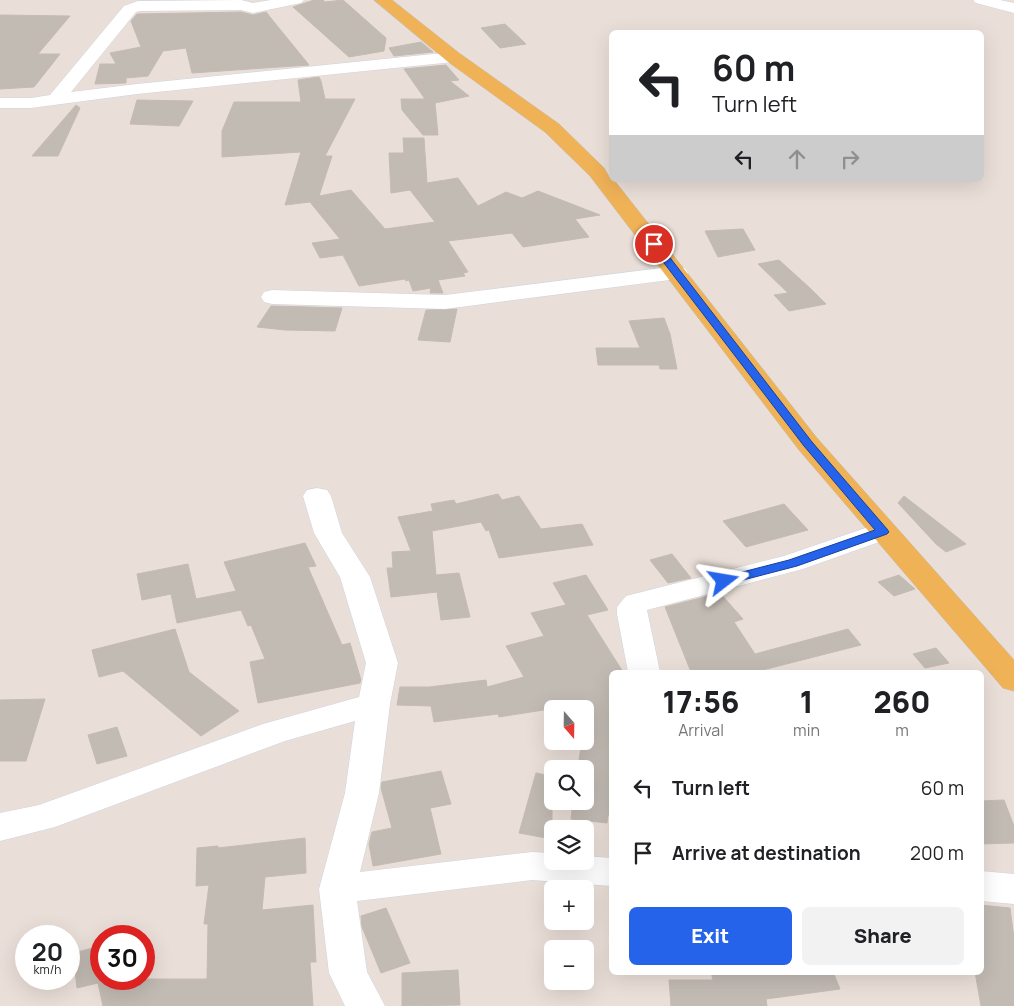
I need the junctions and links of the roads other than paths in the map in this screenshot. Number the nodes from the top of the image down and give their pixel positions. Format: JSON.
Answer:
{"nodes":[{"id":1,"x":296,"y":0,"type":"edge"},
{"id":2,"x":382,"y":0,"type":"edge"},
{"id":3,"x":981,"y":0,"type":"edge"},
{"id":4,"x":136,"y":3,"type":"edge"},
{"id":5,"x":1014,"y":8,"type":"edge"},
{"id":6,"x":453,"y":57,"type":"junction"},
{"id":7,"x":54,"y":100,"type":"junction"},
{"id":8,"x":0,"y":103,"type":"edge"},
{"id":9,"x":677,"y":273,"type":"junction"},
{"id":10,"x":272,"y":297,"type":"dead end"},
{"id":11,"x":317,"y":496,"type":"dead end"},
{"id":12,"x":883,"y":532,"type":"junction"},
{"id":13,"x":644,"y":670,"type":"edge"},
{"id":14,"x":1014,"y":680,"type":"edge"},
{"id":15,"x":374,"y":704,"type":"junction"},
{"id":16,"x":0,"y":827,"type":"edge"},
{"id":17,"x":609,"y":872,"type":"edge"},
{"id":18,"x":984,"y":886,"type":"edge"},
{"id":19,"x":337,"y":889,"type":"junction"},
{"id":20,"x":1014,"y":889,"type":"edge"},
{"id":21,"x":365,"y":1006,"type":"edge"}],
"edges":[{"from":1,"to":4,"type":"street"},
{"from":2,"to":6,"type":"main road"},
{"from":3,"to":5,"type":"street"},
{"from":4,"to":7,"type":"street"},
{"from":6,"to":7,"type":"street"},
{"from":6,"to":9,"type":"main road"},
{"from":7,"to":8,"type":"street"},
{"from":9,"to":10,"type":"street"},
{"from":9,"to":12,"type":"main road"},
{"from":11,"to":15,"type":"street"},
{"from":12,"to":13,"type":"street"},
{"from":12,"to":14,"type":"main road"},
{"from":15,"to":16,"type":"street"},
{"from":15,"to":19,"type":"street"},
{"from":17,"to":19,"type":"street"},
{"from":18,"to":20,"type":"street"},
{"from":19,"to":21,"type":"street"}]}
